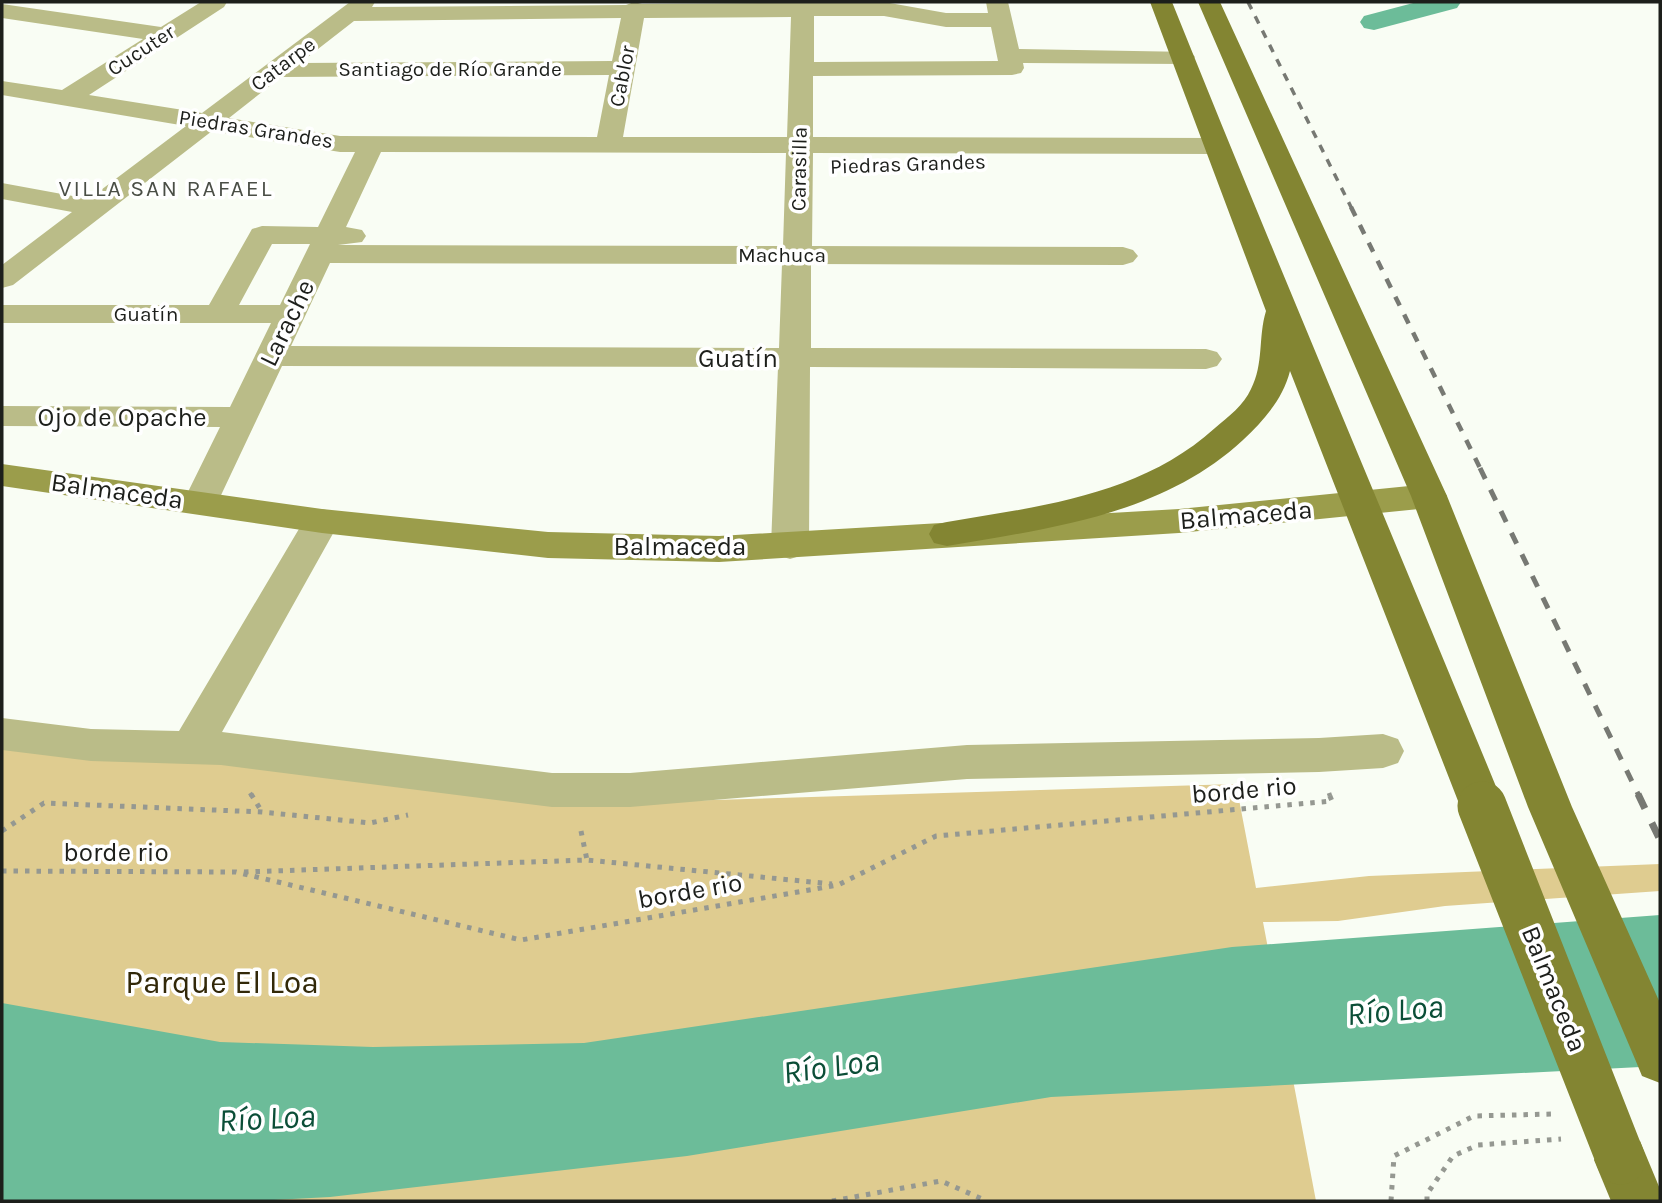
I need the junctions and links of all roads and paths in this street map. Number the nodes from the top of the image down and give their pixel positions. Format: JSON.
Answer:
{"nodes":[{"id":1,"x":216,"y":2,"type":"edge"},
{"id":2,"x":1161,"y":2,"type":"edge"},
{"id":3,"x":1209,"y":2,"type":"edge"},
{"id":4,"x":803,"y":5,"type":"edge"},
{"id":5,"x":356,"y":8,"type":"edge"},
{"id":6,"x":634,"y":9,"type":"junction"},
{"id":7,"x":2,"y":11,"type":"edge"},
{"id":8,"x":999,"y":11,"type":"edge"},
{"id":9,"x":165,"y":35,"type":"junction"},
{"id":10,"x":1183,"y":57,"type":"junction"},
{"id":11,"x":1010,"y":62,"type":"junction"},
{"id":12,"x":625,"y":68,"type":"junction"},
{"id":13,"x":801,"y":69,"type":"junction"},
{"id":14,"x":275,"y":70,"type":"junction"},
{"id":15,"x":2,"y":88,"type":"edge"},
{"id":16,"x":66,"y":99,"type":"junction"},
{"id":17,"x":208,"y":121,"type":"junction"},
{"id":18,"x":372,"y":144,"type":"junction"},
{"id":19,"x":512,"y":144,"type":"junction"},
{"id":20,"x":609,"y":144,"type":"junction"},
{"id":21,"x":1217,"y":146,"type":"junction"},
{"id":22,"x":799,"y":155,"type":"junction"},
{"id":23,"x":2,"y":191,"type":"edge"},
{"id":24,"x":95,"y":208,"type":"junction"},
{"id":25,"x":324,"y":245,"type":"junction"},
{"id":26,"x":797,"y":255,"type":"junction"},
{"id":27,"x":1123,"y":256,"type":"dead end"},
{"id":28,"x":2,"y":279,"type":"edge"},
{"id":29,"x":1280,"y":308,"type":"junction"},
{"id":30,"x":12,"y":314,"type":"edge"},
{"id":31,"x":219,"y":314,"type":"junction"},
{"id":32,"x":291,"y":314,"type":"junction"},
{"id":33,"x":2,"y":342,"type":"edge"},
{"id":34,"x":271,"y":356,"type":"junction"},
{"id":35,"x":795,"y":359,"type":"junction"},
{"id":36,"x":1206,"y":359,"type":"dead end"},
{"id":37,"x":2,"y":416,"type":"edge"},
{"id":38,"x":242,"y":417,"type":"junction"},
{"id":39,"x":2,"y":475,"type":"edge"},
{"id":40,"x":1429,"y":496,"type":"junction"},
{"id":41,"x":201,"y":502,"type":"junction"},
{"id":42,"x":1362,"y":504,"type":"junction"},
{"id":43,"x":321,"y":521,"type":"junction"},
{"id":44,"x":947,"y":534,"type":"junction"},
{"id":45,"x":790,"y":546,"type":"junction"},
{"id":46,"x":2,"y":734,"type":"edge"},
{"id":47,"x":192,"y":746,"type":"junction"},
{"id":48,"x":1383,"y":751,"type":"dead end"},
{"id":49,"x":1319,"y":755,"type":"junction"},
{"id":50,"x":420,"y":812,"type":"dead end"},
{"id":51,"x":575,"y":825,"type":"dead end"},
{"id":52,"x":2,"y":831,"type":"edge"},
{"id":53,"x":587,"y":860,"type":"junction"},
{"id":54,"x":2,"y":871,"type":"edge"},
{"id":55,"x":236,"y":872,"type":"junction"},
{"id":56,"x":838,"y":885,"type":"junction"},
{"id":57,"x":1660,"y":1059,"type":"edge"},
{"id":58,"x":1567,"y":1114,"type":"dead end"},
{"id":59,"x":1569,"y":1138,"type":"dead end"},
{"id":60,"x":1630,"y":1181,"type":"edge"},
{"id":61,"x":832,"y":1201,"type":"edge"},
{"id":62,"x":987,"y":1201,"type":"edge"},
{"id":63,"x":1391,"y":1201,"type":"edge"},
{"id":64,"x":1427,"y":1201,"type":"edge"}],
"edges":[{"from":1,"to":9,"type":"street","name":"Cucuter"},
{"from":2,"to":10,"type":"main road","name":"Balmaceda"},
{"from":3,"to":40,"type":"main road"},
{"from":4,"to":6,"type":"street"},
{"from":4,"to":8,"type":"street"},
{"from":4,"to":13,"type":"street","name":"Carasilla"},
{"from":5,"to":6,"type":"street"},
{"from":5,"to":14,"type":"street","name":"Catarpe"},
{"from":6,"to":12,"type":"street","name":"Cablor"},
{"from":7,"to":9,"type":"street"},
{"from":8,"to":11,"type":"street"},
{"from":9,"to":16,"type":"street","name":"Cucuter"},
{"from":10,"to":11,"type":"street"},
{"from":10,"to":21,"type":"main road","name":"Balmaceda"},
{"from":11,"to":13,"type":"street"},
{"from":12,"to":14,"type":"street","name":"Santiago de Río Grande"},
{"from":12,"to":20,"type":"street","name":"Cablor"},
{"from":13,"to":22,"type":"street","name":"Carasilla"},
{"from":14,"to":17,"type":"street","name":"Catarpe"},
{"from":15,"to":16,"type":"street","name":"Piedras Grandes"},
{"from":16,"to":17,"type":"street","name":"Piedras Grandes"},
{"from":17,"to":18,"type":"street","name":"Piedras Grandes"},
{"from":17,"to":24,"type":"street","name":"Catarpe"},
{"from":18,"to":19,"type":"street","name":"Piedras Grandes"},
{"from":18,"to":25,"type":"street","name":"Larache"},
{"from":19,"to":20,"type":"street","name":"Piedras Grandes"},
{"from":19,"to":22,"type":"street","name":"Piedras Grandes"},
{"from":20,"to":22,"type":"street","name":"Piedras Grandes"},
{"from":21,"to":22,"type":"street","name":"Piedras Grandes"},
{"from":21,"to":29,"type":"main road","name":"Balmaceda"},
{"from":22,"to":26,"type":"street","name":"Carasilla"},
{"from":23,"to":24,"type":"street"},
{"from":24,"to":28,"type":"street","name":"Catarpe"},
{"from":25,"to":26,"type":"street","name":"Machuca"},
{"from":25,"to":31,"type":"street","name":"Machuca"},
{"from":25,"to":32,"type":"street","name":"Larache"},
{"from":26,"to":27,"type":"street","name":"Machuca"},
{"from":26,"to":35,"type":"street","name":"Carasilla"},
{"from":29,"to":42,"type":"main road","name":"Balmaceda"},
{"from":29,"to":44,"type":"main road"},
{"from":30,"to":31,"type":"street","name":"Guatín"},
{"from":30,"to":33,"type":"street"},
{"from":31,"to":32,"type":"street","name":"Guatín"},
{"from":32,"to":34,"type":"street","name":"Larache"},
{"from":34,"to":35,"type":"street","name":"Guatín"},
{"from":34,"to":38,"type":"street","name":"Larache"},
{"from":35,"to":36,"type":"street","name":"Guatín"},
{"from":35,"to":45,"type":"street","name":"Carasilla"},
{"from":37,"to":38,"type":"street","name":"Ojo de Opache"},
{"from":38,"to":41,"type":"street","name":"Larache"},
{"from":39,"to":41,"type":"main road","name":"Balmaceda"},
{"from":40,"to":42,"type":"main road","name":"Balmaceda"},
{"from":40,"to":57,"type":"main road"},
{"from":41,"to":43,"type":"main road","name":"Balmaceda"},
{"from":42,"to":44,"type":"main road","name":"Balmaceda"},
{"from":42,"to":60,"type":"main road","name":"Balmaceda","bridge":true},
{"from":43,"to":45,"type":"main road","name":"Balmaceda"},
{"from":43,"to":47,"type":"street"},
{"from":44,"to":45,"type":"main road","name":"Balmaceda"},
{"from":46,"to":47,"type":"street"},
{"from":47,"to":49,"type":"street"},
{"from":48,"to":49,"type":"street"},
{"from":49,"to":56,"type":"path","name":"borde rio"},
{"from":50,"to":52,"type":"path"},
{"from":51,"to":53,"type":"path"},
{"from":53,"to":55,"type":"path"},
{"from":53,"to":56,"type":"path"},
{"from":54,"to":55,"type":"path","name":"borde rio"},
{"from":55,"to":56,"type":"path","name":"borde rio"},
{"from":58,"to":63,"type":"path"},
{"from":59,"to":64,"type":"path"},
{"from":61,"to":62,"type":"path"}]}
